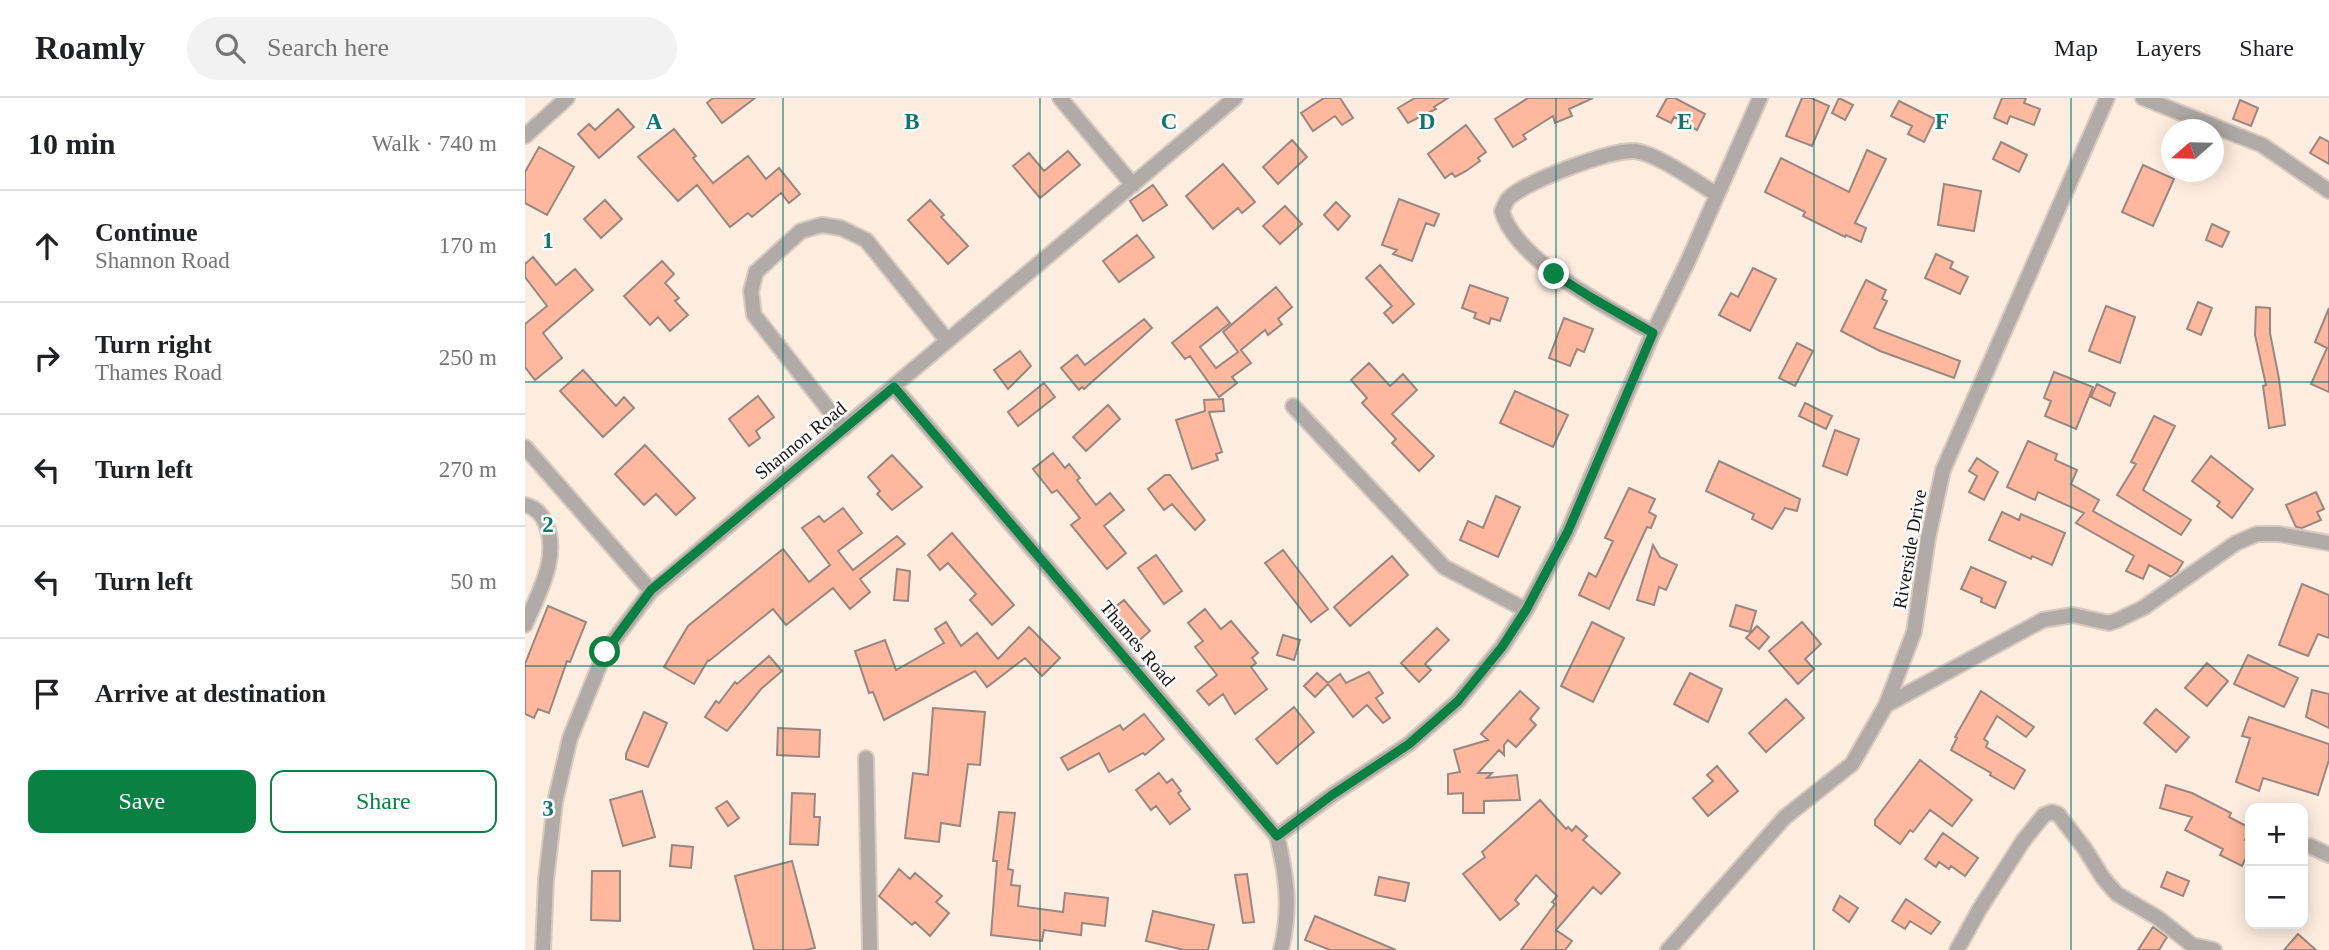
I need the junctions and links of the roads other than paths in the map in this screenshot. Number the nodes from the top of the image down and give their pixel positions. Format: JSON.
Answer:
{"nodes":[{"id":1,"x":568,"y":98,"type":"edge"},
{"id":2,"x":1060,"y":98,"type":"edge"},
{"id":3,"x":1235,"y":98,"type":"edge"},
{"id":4,"x":1760,"y":98,"type":"edge"},
{"id":5,"x":2107,"y":98,"type":"edge"},
{"id":6,"x":2143,"y":98,"type":"edge"},
{"id":7,"x":525,"y":136,"type":"edge"},
{"id":8,"x":1133,"y":185,"type":"junction"},
{"id":9,"x":2329,"y":191,"type":"edge"},
{"id":10,"x":1716,"y":194,"type":"junction"},
{"id":11,"x":1653,"y":333,"type":"junction"},
{"id":12,"x":946,"y":339,"type":"junction"},
{"id":13,"x":894,"y":387,"type":"junction"},
{"id":14,"x":1293,"y":406,"type":"dead end"},
{"id":15,"x":844,"y":429,"type":"junction"},
{"id":16,"x":525,"y":447,"type":"edge"},
{"id":17,"x":525,"y":505,"type":"edge"},
{"id":18,"x":2329,"y":542,"type":"edge"},
{"id":19,"x":651,"y":590,"type":"junction"},
{"id":20,"x":1526,"y":610,"type":"junction"},
{"id":21,"x":525,"y":625,"type":"edge"},
{"id":22,"x":1886,"y":705,"type":"junction"},
{"id":23,"x":866,"y":758,"type":"dead end"},
{"id":24,"x":1277,"y":836,"type":"junction"},
{"id":25,"x":2310,"y":846,"type":"dead end"},
{"id":26,"x":2329,"y":855,"type":"edge"},
{"id":27,"x":543,"y":950,"type":"edge"},
{"id":28,"x":870,"y":950,"type":"edge"},
{"id":29,"x":1281,"y":950,"type":"edge"},
{"id":30,"x":1668,"y":950,"type":"edge"},
{"id":31,"x":1957,"y":950,"type":"edge"},
{"id":32,"x":2214,"y":950,"type":"edge"}],
"edges":[{"from":1,"to":7,"type":"street"},
{"from":2,"to":8,"type":"street"},
{"from":3,"to":8,"type":"street","name":"Shannon Road"},
{"from":4,"to":10,"type":"street"},
{"from":5,"to":22,"type":"street","name":"Riverside Drive"},
{"from":6,"to":9,"type":"street"},
{"from":8,"to":12,"type":"street","name":"Shannon Road"},
{"from":10,"to":11,"type":"street"},
{"from":10,"to":11,"type":"street"},
{"from":11,"to":20,"type":"street"},
{"from":12,"to":13,"type":"street","name":"Shannon Road"},
{"from":12,"to":15,"type":"street"},
{"from":13,"to":15,"type":"street","name":"Shannon Road"},
{"from":13,"to":24,"type":"street","name":"Thames Road"},
{"from":14,"to":20,"type":"street"},
{"from":15,"to":19,"type":"street","name":"Shannon Road"},
{"from":16,"to":19,"type":"street"},
{"from":17,"to":21,"type":"street"},
{"from":18,"to":22,"type":"street"},
{"from":19,"to":27,"type":"street","name":"Shannon Road"},
{"from":20,"to":24,"type":"street"},
{"from":22,"to":30,"type":"street","name":"Riverside Drive"},
{"from":23,"to":28,"type":"street"},
{"from":24,"to":29,"type":"street","name":"Thames Road"},
{"from":25,"to":26,"type":"street"},
{"from":31,"to":32,"type":"street"}]}
